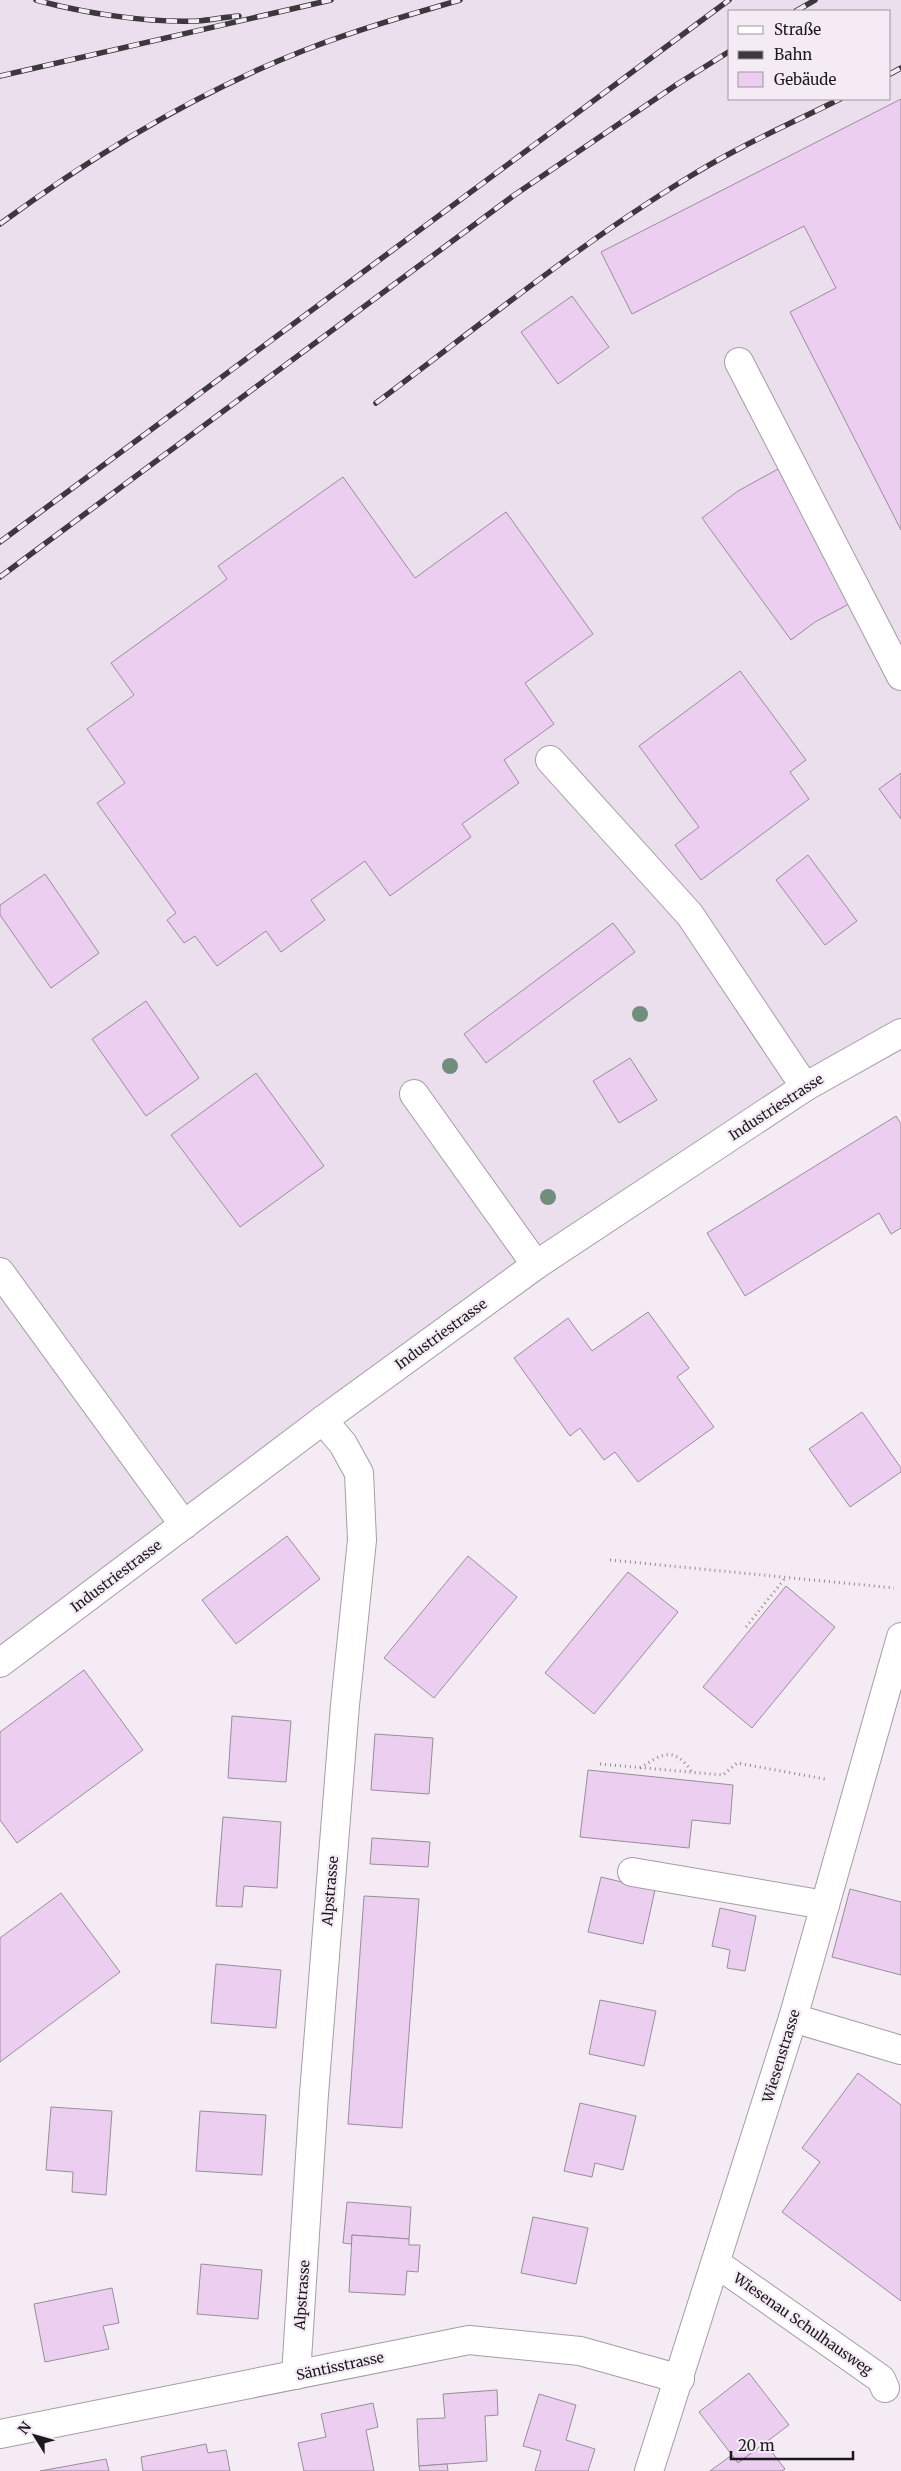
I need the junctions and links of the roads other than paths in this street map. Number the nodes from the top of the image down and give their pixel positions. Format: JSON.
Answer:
{"nodes":[{"id":1,"x":739,"y":362,"type":"dead end"},
{"id":2,"x":901,"y":676,"type":"edge"},
{"id":3,"x":550,"y":760,"type":"dead end"},
{"id":4,"x":901,"y":1033,"type":"edge"},
{"id":5,"x":805,"y":1087,"type":"junction"},
{"id":6,"x":414,"y":1094,"type":"dead end"},
{"id":7,"x":536,"y":1265,"type":"junction"},
{"id":8,"x":0,"y":1272,"type":"edge"},
{"id":9,"x":323,"y":1420,"type":"junction"},
{"id":10,"x":184,"y":1525,"type":"junction"},
{"id":11,"x":901,"y":1637,"type":"edge"},
{"id":12,"x":0,"y":1663,"type":"edge"},
{"id":13,"x":632,"y":1872,"type":"dead end"},
{"id":14,"x":825,"y":1905,"type":"junction"},
{"id":15,"x":794,"y":2018,"type":"junction"},
{"id":16,"x":901,"y":2050,"type":"edge"},
{"id":17,"x":716,"y":2263,"type":"junction"},
{"id":18,"x":296,"y":2375,"type":"junction"},
{"id":19,"x":680,"y":2379,"type":"junction"},
{"id":20,"x":885,"y":2388,"type":"dead end"},
{"id":21,"x":0,"y":2434,"type":"edge"},
{"id":22,"x":649,"y":2471,"type":"edge"}],
"edges":[{"from":1,"to":2,"type":"street"},
{"from":3,"to":5,"type":"street"},
{"from":4,"to":5,"type":"street","name":"Industriestrasse"},
{"from":5,"to":7,"type":"street","name":"Industriestrasse"},
{"from":6,"to":7,"type":"street"},
{"from":7,"to":9,"type":"street","name":"Industriestrasse"},
{"from":8,"to":10,"type":"street"},
{"from":9,"to":10,"type":"street","name":"Industriestrasse"},
{"from":9,"to":18,"type":"street","name":"Alpstrasse"},
{"from":10,"to":12,"type":"street","name":"Industriestrasse"},
{"from":11,"to":14,"type":"street","name":"Wiesenstrasse"},
{"from":13,"to":14,"type":"street"},
{"from":14,"to":15,"type":"street","name":"Wiesenstrasse"},
{"from":15,"to":16,"type":"street"},
{"from":15,"to":17,"type":"street","name":"Wiesenstrasse"},
{"from":17,"to":19,"type":"street","name":"Wiesenstrasse"},
{"from":17,"to":20,"type":"street","name":"Wiesenau Schulhausweg"},
{"from":18,"to":19,"type":"street","name":"Säntisstrasse"},
{"from":18,"to":21,"type":"street","name":"Säntisstrasse"},
{"from":19,"to":22,"type":"street","name":"Wiesenstrasse"}]}
